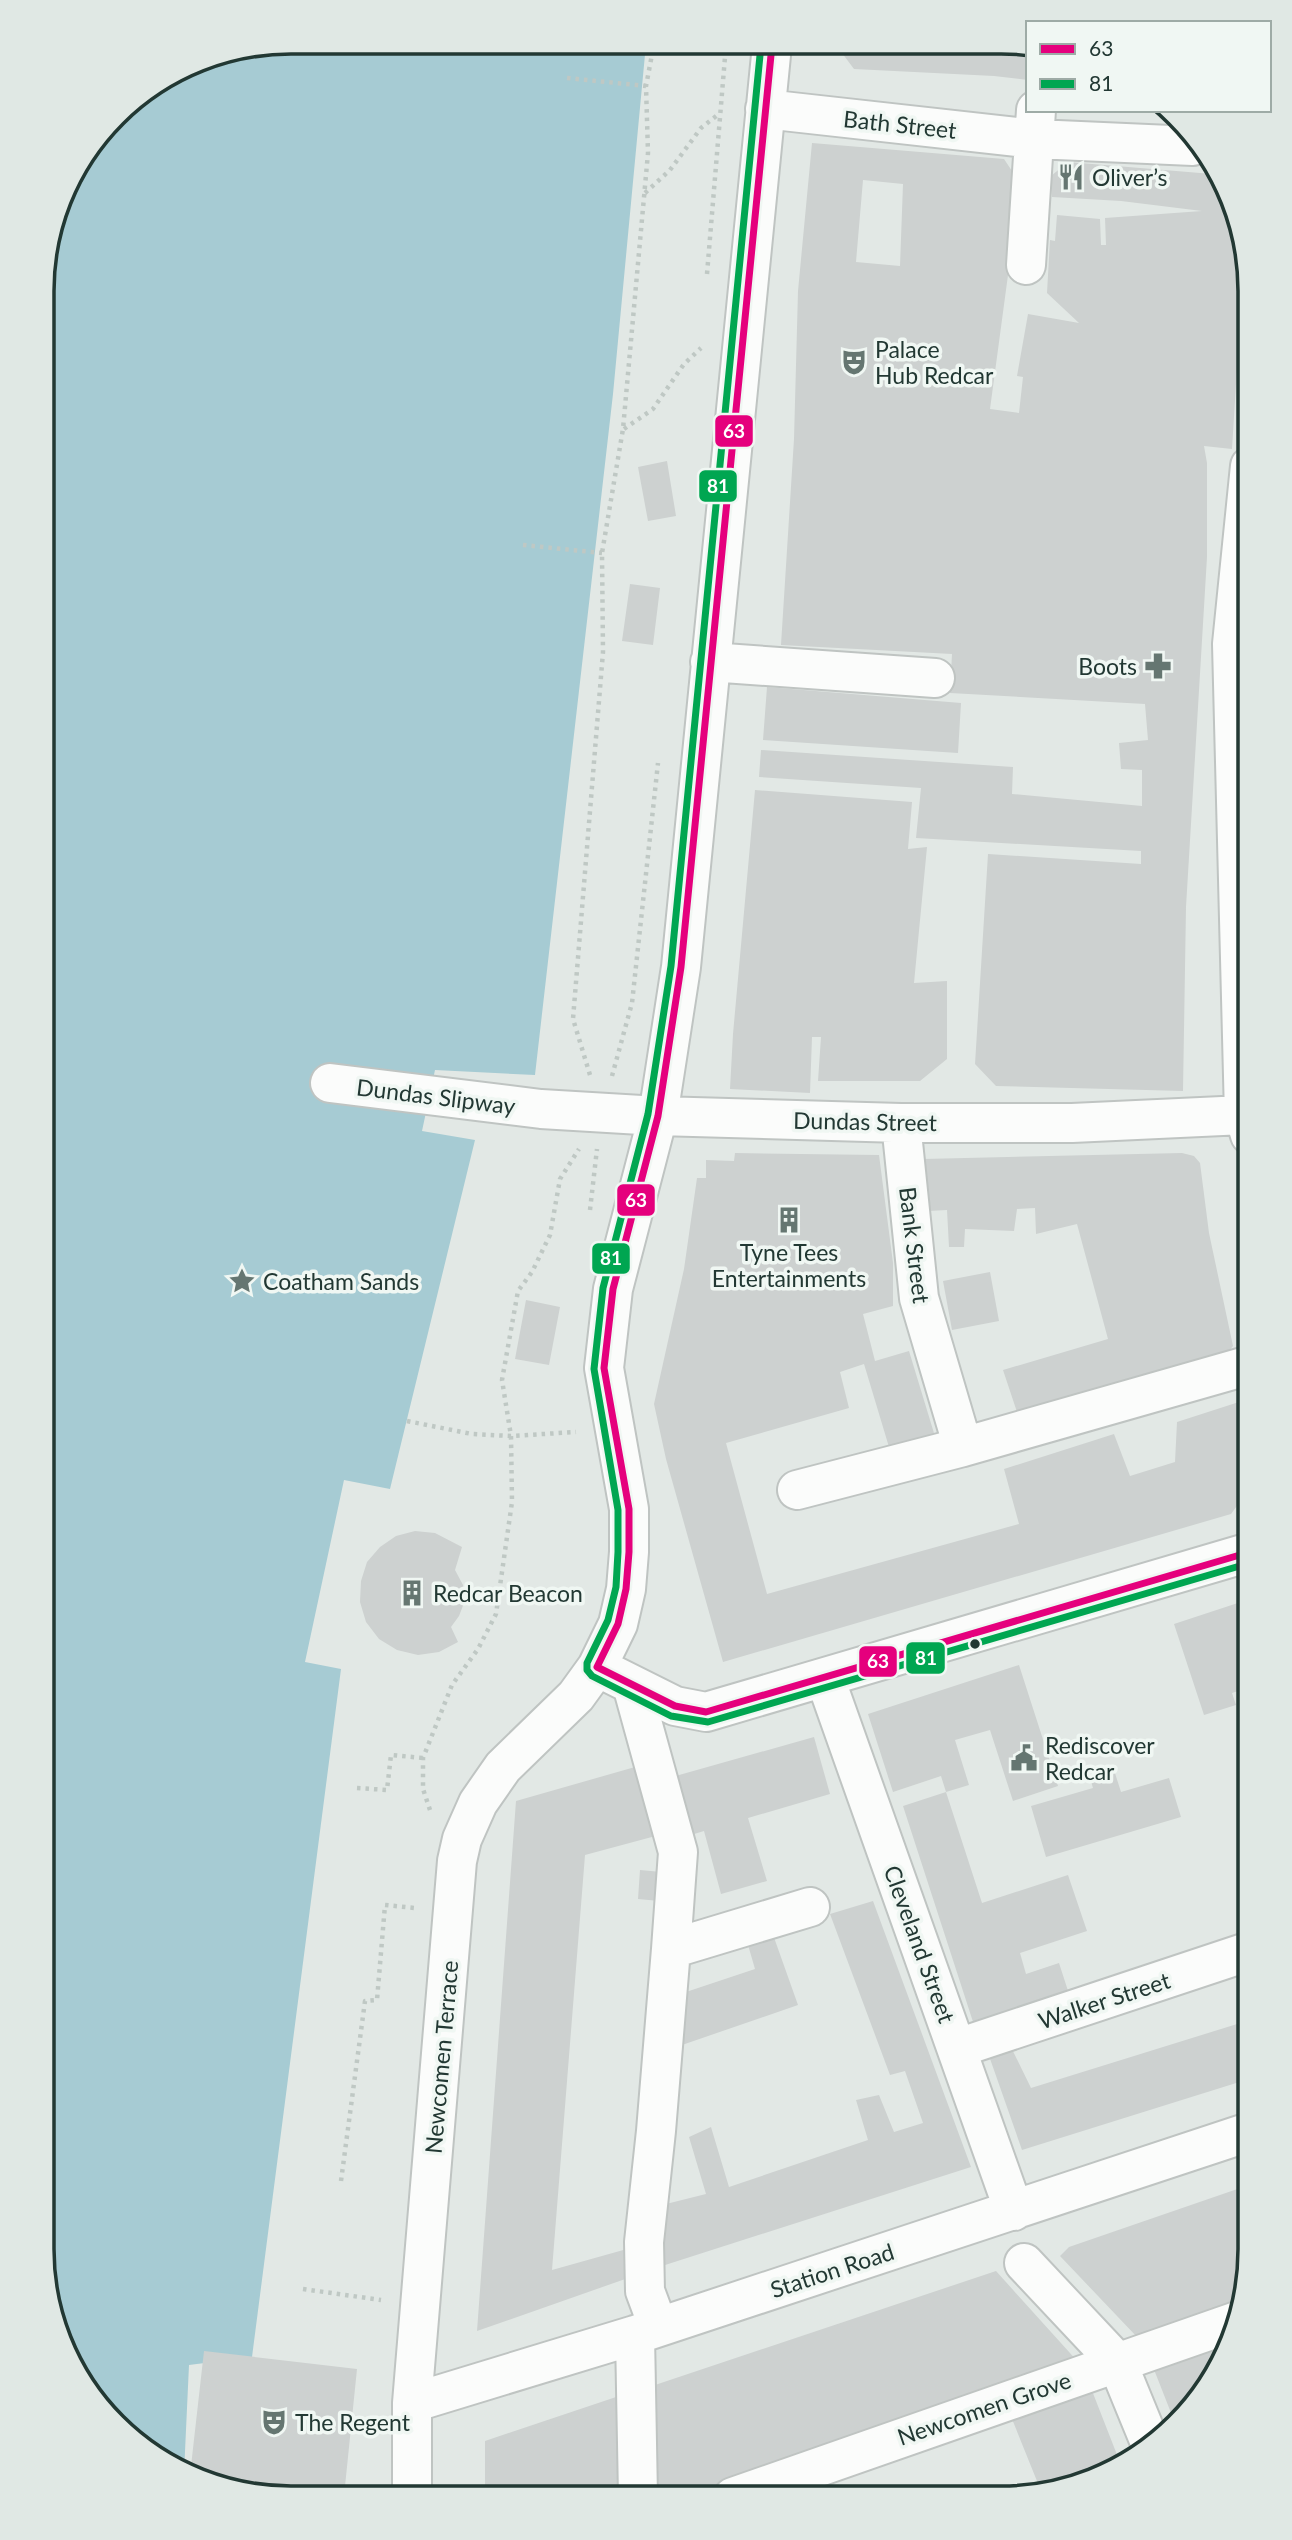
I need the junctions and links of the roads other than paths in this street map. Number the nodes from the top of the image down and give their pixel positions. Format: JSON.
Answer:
{"nodes":[{"id":1,"x":771,"y":54,"type":"edge"},
{"id":2,"x":765,"y":108,"type":"junction"},
{"id":3,"x":1035,"y":125,"type":"edge"},
{"id":4,"x":1187,"y":145,"type":"edge"},
{"id":5,"x":1026,"y":265,"type":"dead end"},
{"id":6,"x":710,"y":662,"type":"junction"},
{"id":7,"x":934,"y":678,"type":"dead end"},
{"id":8,"x":330,"y":1083,"type":"dead end"},
{"id":9,"x":601,"y":1112,"type":"joint"},
{"id":10,"x":658,"y":1116,"type":"junction"},
{"id":11,"x":901,"y":1123,"type":"junction"},
{"id":12,"x":1238,"y":1125,"type":"edge"},
{"id":13,"x":1237,"y":1368,"type":"edge"},
{"id":14,"x":963,"y":1447,"type":"junction"},
{"id":15,"x":797,"y":1490,"type":"dead end"},
{"id":16,"x":1237,"y":1556,"type":"edge"},
{"id":17,"x":597,"y":1667,"type":"junction"},
{"id":18,"x":825,"y":1678,"type":"junction"},
{"id":19,"x":632,"y":1685,"type":"junction"},
{"id":20,"x":810,"y":1907,"type":"dead end"},
{"id":21,"x":671,"y":1949,"type":"junction"},
{"id":22,"x":1237,"y":1955,"type":"edge"},
{"id":23,"x":958,"y":2048,"type":"junction"},
{"id":24,"x":1237,"y":2136,"type":"edge"},
{"id":25,"x":1014,"y":2211,"type":"junction"},
{"id":26,"x":1024,"y":2263,"type":"dead end"},
{"id":27,"x":1225,"y":2325,"type":"edge"},
{"id":28,"x":647,"y":2330,"type":"junction"},
{"id":29,"x":1117,"y":2362,"type":"junction"},
{"id":30,"x":412,"y":2403,"type":"junction"},
{"id":31,"x":1147,"y":2435,"type":"edge"},
{"id":32,"x":412,"y":2486,"type":"edge"},
{"id":33,"x":639,"y":2486,"type":"edge"},
{"id":34,"x":764,"y":2486,"type":"edge"}],
"edges":[{"from":1,"to":2,"type":"street","name":"Newcomen Terrace"},
{"from":2,"to":3,"type":"street","name":"Bath Street"},
{"from":2,"to":6,"type":"street","name":"Newcomen Terrace"},
{"from":3,"to":4,"type":"street","name":"Bath Street"},
{"from":3,"to":5,"type":"street"},
{"from":6,"to":7,"type":"street"},
{"from":6,"to":10,"type":"street","name":"Newcomen Terrace"},
{"from":8,"to":9,"type":"street","name":"Dundas Slipway"},
{"from":9,"to":10,"type":"street","name":"Dundas Street"},
{"from":10,"to":11,"type":"street","name":"Dundas Street"},
{"from":10,"to":17,"type":"street","name":"Newcomen Terrace"},
{"from":11,"to":12,"type":"street","name":"Dundas Street"},
{"from":11,"to":14,"type":"street","name":"Bank Street"},
{"from":13,"to":14,"type":"street"},
{"from":14,"to":15,"type":"street"},
{"from":16,"to":18,"type":"street"},
{"from":17,"to":19,"type":"street"},
{"from":17,"to":30,"type":"street","name":"Newcomen Terrace"},
{"from":18,"to":19,"type":"street"},
{"from":18,"to":23,"type":"street","name":"Cleveland Street"},
{"from":19,"to":21,"type":"street"},
{"from":20,"to":21,"type":"street"},
{"from":21,"to":28,"type":"street"},
{"from":22,"to":23,"type":"street","name":"Walker Street"},
{"from":23,"to":25,"type":"street","name":"Cleveland Street"},
{"from":24,"to":25,"type":"street","name":"Station Road"},
{"from":25,"to":28,"type":"street","name":"Station Road"},
{"from":26,"to":29,"type":"street"},
{"from":27,"to":29,"type":"street","name":"Newcomen Grove"},
{"from":28,"to":30,"type":"street","name":"Station Road"},
{"from":28,"to":33,"type":"street"},
{"from":29,"to":31,"type":"street"},
{"from":29,"to":34,"type":"street","name":"Newcomen Grove"},
{"from":30,"to":32,"type":"street","name":"Newcomen Terrace"}]}
